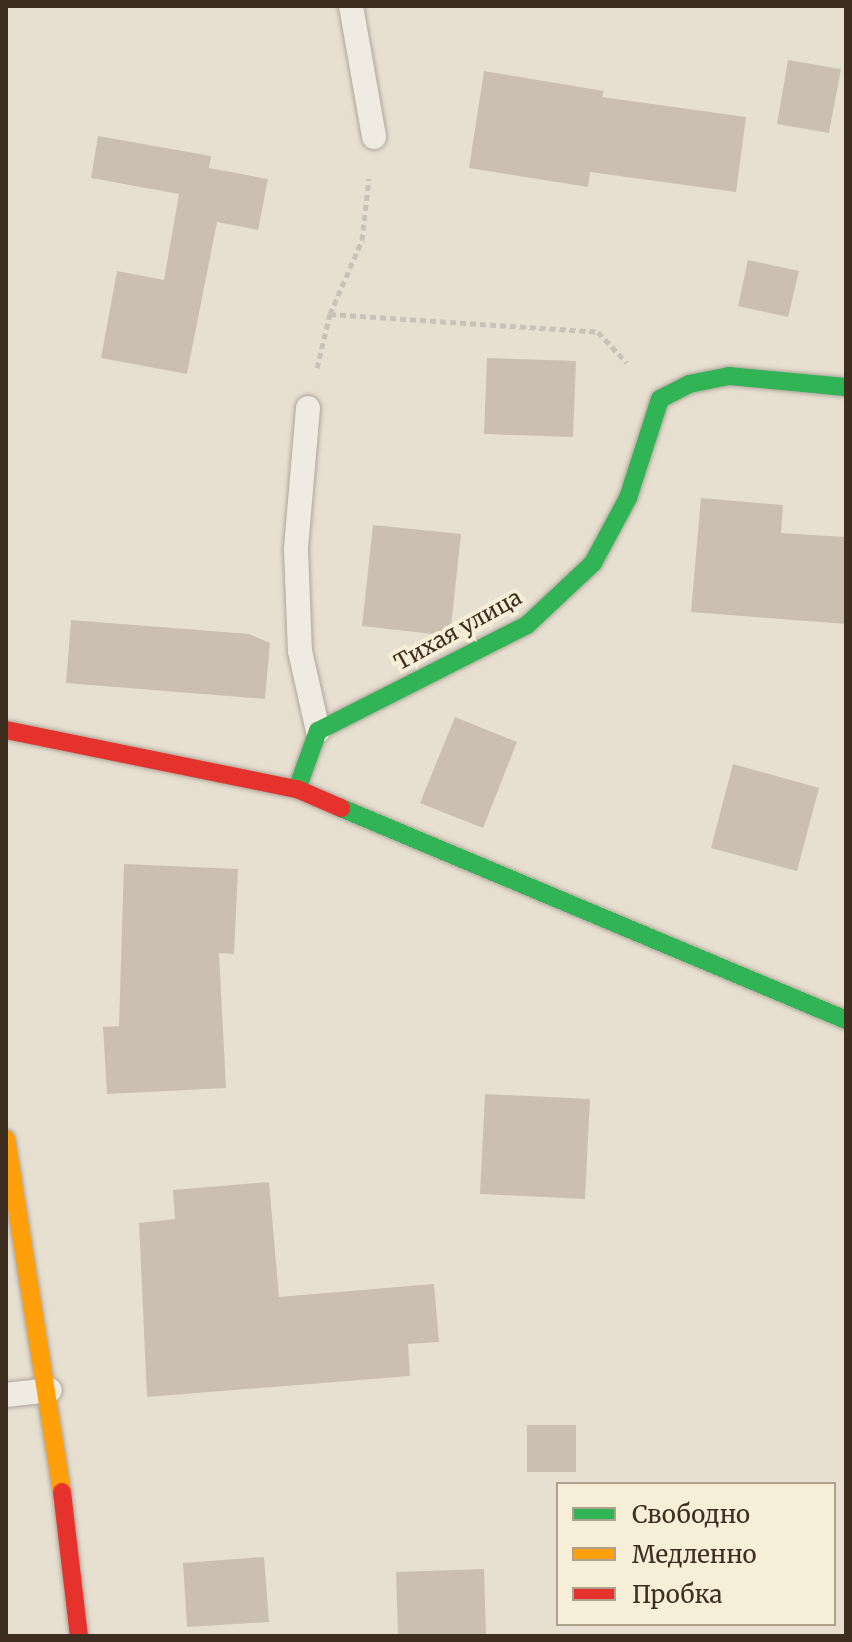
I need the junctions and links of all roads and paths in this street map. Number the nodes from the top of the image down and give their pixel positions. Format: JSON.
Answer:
{"nodes":[{"id":1,"x":351,"y":6,"type":"edge"},
{"id":2,"x":374,"y":137,"type":"joint"},
{"id":3,"x":330,"y":314,"type":"junction"},
{"id":4,"x":846,"y":387,"type":"edge"},
{"id":5,"x":660,"y":399,"type":"junction"},
{"id":6,"x":308,"y":408,"type":"joint"},
{"id":7,"x":6,"y":730,"type":"edge"},
{"id":8,"x":318,"y":731,"type":"junction"},
{"id":9,"x":297,"y":789,"type":"junction"},
{"id":10,"x":846,"y":1020,"type":"edge"},
{"id":11,"x":6,"y":1139,"type":"edge"},
{"id":12,"x":50,"y":1390,"type":"junction"},
{"id":13,"x":6,"y":1395,"type":"edge"},
{"id":14,"x":79,"y":1636,"type":"edge"}],
"edges":[{"from":1,"to":2,"type":"lane"},
{"from":2,"to":3,"type":"path"},
{"from":3,"to":5,"type":"path"},
{"from":3,"to":6,"type":"path"},
{"from":4,"to":5,"type":"street"},
{"from":5,"to":8,"type":"street","name":"Тихая улица"},
{"from":6,"to":8,"type":"lane"},
{"from":7,"to":9,"type":"street"},
{"from":8,"to":9,"type":"street"},
{"from":9,"to":10,"type":"street"},
{"from":11,"to":12,"type":"street"},
{"from":12,"to":13,"type":"lane"},
{"from":12,"to":14,"type":"street"}]}
